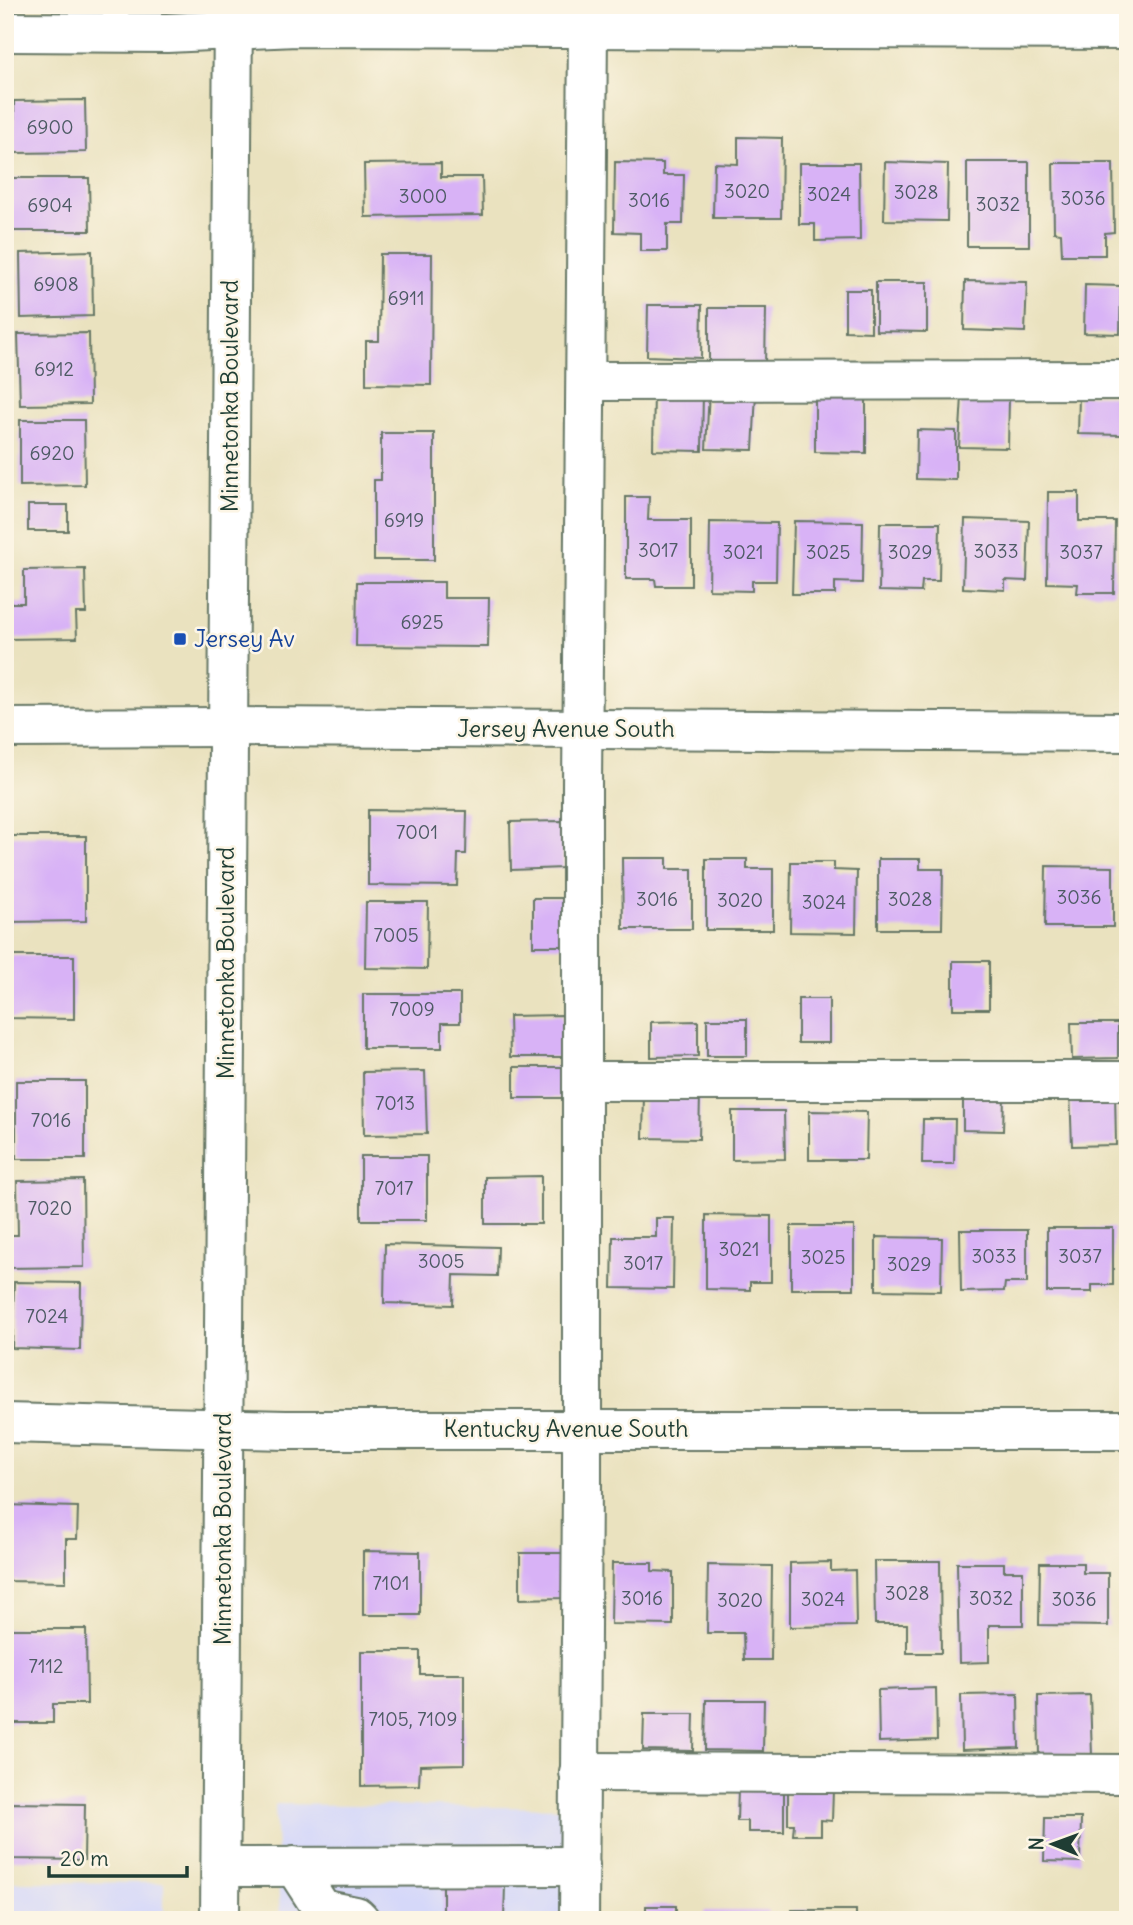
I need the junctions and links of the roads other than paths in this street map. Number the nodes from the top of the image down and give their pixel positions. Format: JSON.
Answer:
{"nodes":[{"id":1,"x":855,"y":17,"type":"edge"},
{"id":2,"x":233,"y":18,"type":"edge"},
{"id":3,"x":589,"y":29,"type":"junction"},
{"id":4,"x":1128,"y":30,"type":"edge"},
{"id":5,"x":5,"y":32,"type":"edge"},
{"id":6,"x":1128,"y":380,"type":"edge"},
{"id":7,"x":586,"y":382,"type":"junction"},
{"id":8,"x":227,"y":727,"type":"junction"},
{"id":9,"x":5,"y":728,"type":"edge"},
{"id":10,"x":584,"y":730,"type":"junction"},
{"id":11,"x":1128,"y":732,"type":"edge"},
{"id":12,"x":582,"y":1081,"type":"junction"},
{"id":13,"x":1128,"y":1081,"type":"edge"},
{"id":14,"x":5,"y":1423,"type":"edge"},
{"id":15,"x":224,"y":1429,"type":"junction"},
{"id":16,"x":582,"y":1429,"type":"junction"},
{"id":17,"x":1128,"y":1430,"type":"edge"},
{"id":18,"x":579,"y":1772,"type":"junction"},
{"id":19,"x":1128,"y":1774,"type":"edge"},
{"id":20,"x":294,"y":1866,"type":"junction"},
{"id":21,"x":580,"y":1866,"type":"junction"},
{"id":22,"x":220,"y":1867,"type":"junction"},
{"id":23,"x":324,"y":1916,"type":"edge"},
{"id":24,"x":220,"y":1920,"type":"edge"},
{"id":25,"x":360,"y":1920,"type":"edge"},
{"id":26,"x":579,"y":1920,"type":"edge"}],
"edges":[{"from":1,"to":3,"type":"street"},
{"from":1,"to":4,"type":"street"},
{"from":2,"to":3,"type":"street"},
{"from":2,"to":5,"type":"street"},
{"from":2,"to":8,"type":"street","name":"Minnetonka Boulevard"},
{"from":3,"to":7,"type":"street"},
{"from":6,"to":7,"type":"street"},
{"from":7,"to":10,"type":"street"},
{"from":8,"to":9,"type":"street","name":"Jersey Avenue South"},
{"from":8,"to":10,"type":"street","name":"Jersey Avenue South"},
{"from":8,"to":15,"type":"street","name":"Minnetonka Boulevard"},
{"from":10,"to":11,"type":"street","name":"Jersey Avenue South"},
{"from":10,"to":12,"type":"street"},
{"from":12,"to":13,"type":"street"},
{"from":12,"to":16,"type":"street"},
{"from":14,"to":15,"type":"street","name":"Kentucky Avenue South"},
{"from":15,"to":16,"type":"street","name":"Kentucky Avenue South"},
{"from":15,"to":22,"type":"street","name":"Minnetonka Boulevard"},
{"from":16,"to":17,"type":"street","name":"Kentucky Avenue South"},
{"from":16,"to":18,"type":"street"},
{"from":18,"to":19,"type":"street"},
{"from":18,"to":21,"type":"street"},
{"from":20,"to":21,"type":"street"},
{"from":20,"to":22,"type":"street"},
{"from":20,"to":23,"type":"street"},
{"from":21,"to":26,"type":"street"},
{"from":22,"to":24,"type":"street","name":"Minnetonka Boulevard"},
{"from":23,"to":25,"type":"street"}]}
